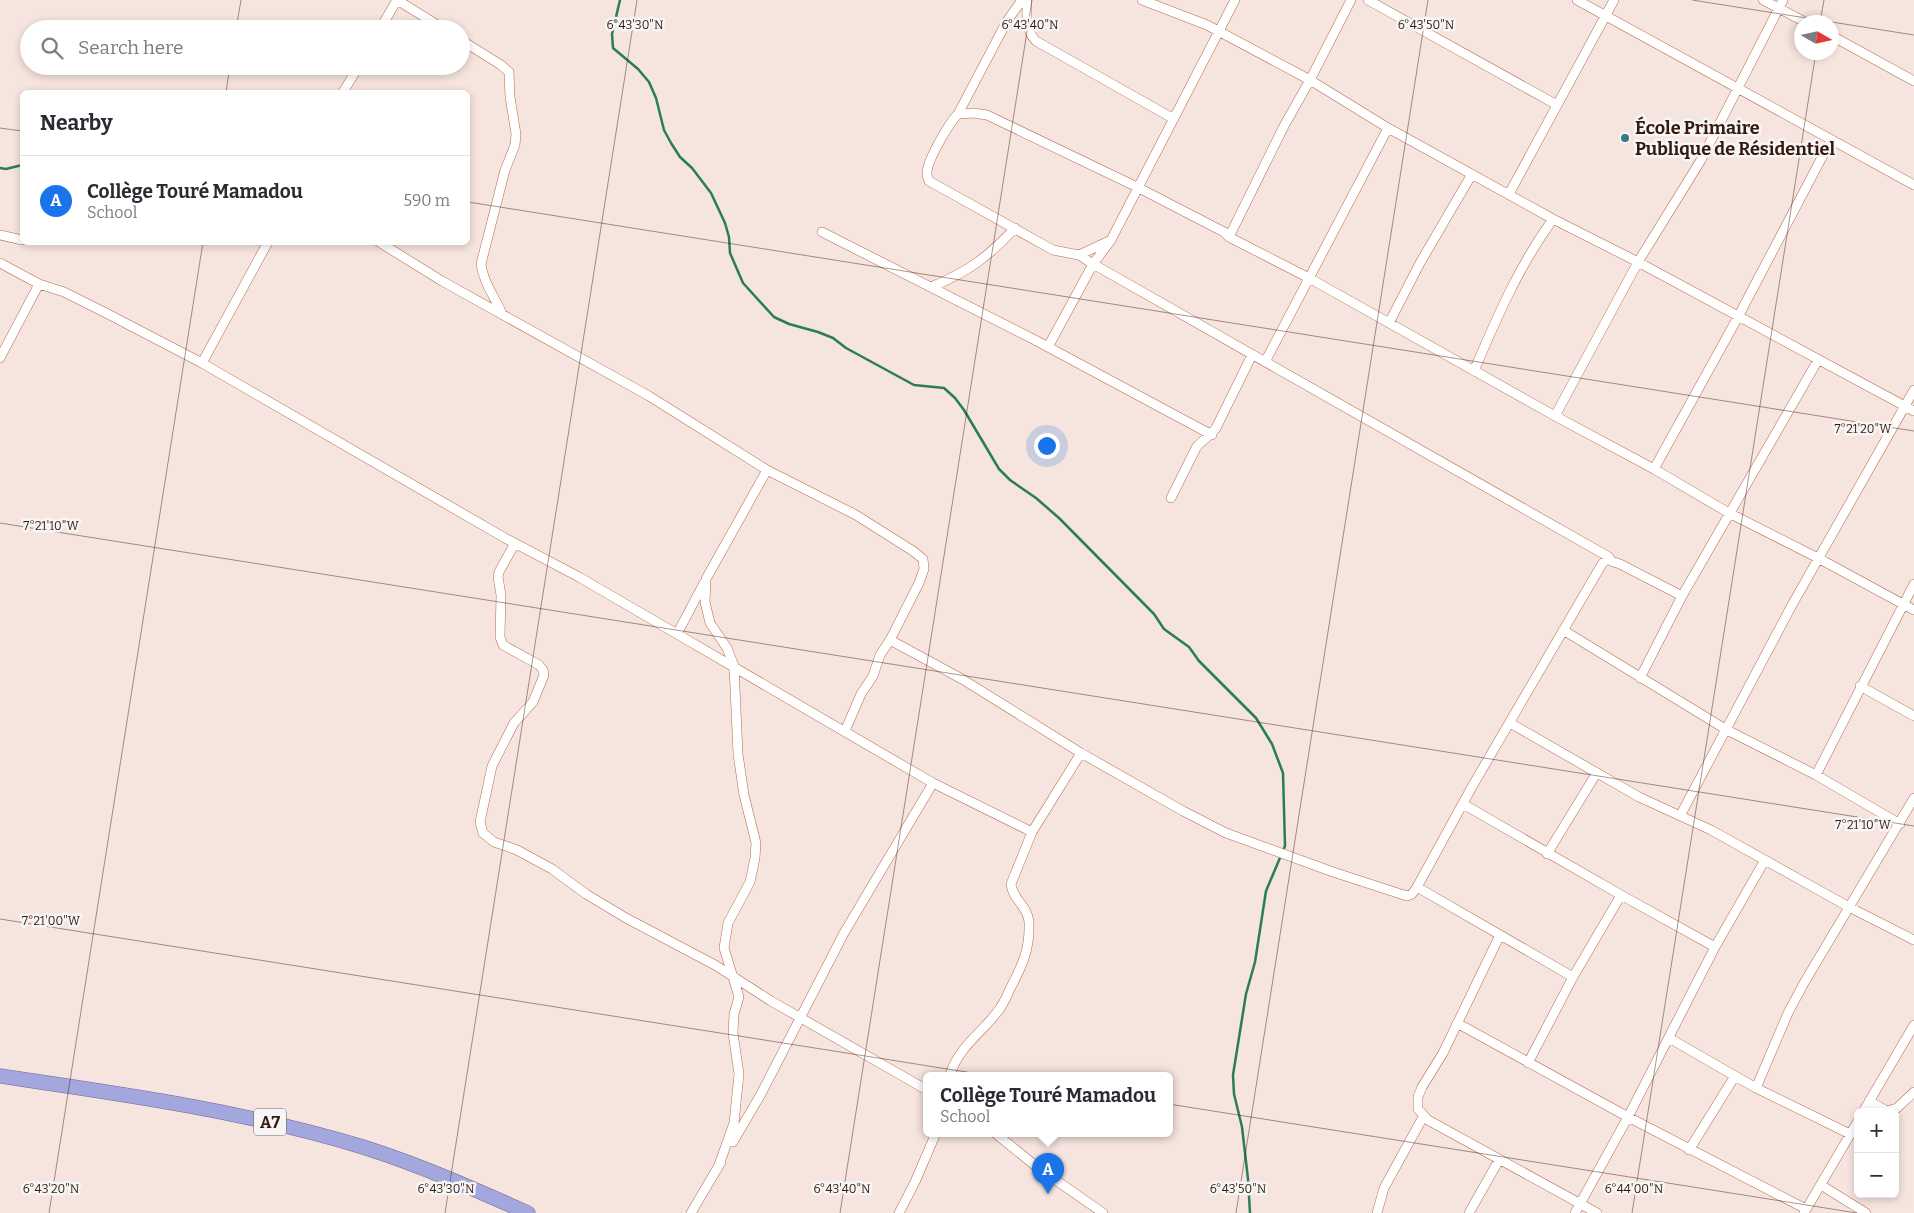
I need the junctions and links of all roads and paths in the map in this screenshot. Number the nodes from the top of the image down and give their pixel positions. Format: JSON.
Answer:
{"nodes":[{"id":1,"x":397,"y":0,"type":"edge"},
{"id":2,"x":1022,"y":0,"type":"edge"},
{"id":3,"x":1027,"y":0,"type":"edge"},
{"id":4,"x":1142,"y":0,"type":"edge"},
{"id":5,"x":1235,"y":0,"type":"edge"},
{"id":6,"x":1351,"y":0,"type":"edge"},
{"id":7,"x":1368,"y":0,"type":"edge"},
{"id":8,"x":1577,"y":0,"type":"edge"},
{"id":9,"x":1614,"y":0,"type":"edge"},
{"id":10,"x":1763,"y":0,"type":"edge"},
{"id":11,"x":1783,"y":0,"type":"edge"},
{"id":12,"x":1780,"y":9,"type":"junction"},
{"id":13,"x":1606,"y":15,"type":"junction"},
{"id":14,"x":1794,"y":16,"type":"edge"},
{"id":15,"x":385,"y":20,"type":"edge"},
{"id":16,"x":429,"y":20,"type":"edge"},
{"id":17,"x":1218,"y":32,"type":"junction"},
{"id":18,"x":1839,"y":40,"type":"edge"},
{"id":19,"x":470,"y":46,"type":"edge"},
{"id":20,"x":353,"y":75,"type":"edge"},
{"id":21,"x":1310,"y":80,"type":"junction"},
{"id":22,"x":1914,"y":81,"type":"edge"},
{"id":23,"x":1739,"y":89,"type":"junction"},
{"id":24,"x":344,"y":90,"type":"edge"},
{"id":25,"x":1557,"y":105,"type":"junction"},
{"id":26,"x":958,"y":114,"type":"junction"},
{"id":27,"x":1174,"y":119,"type":"junction"},
{"id":28,"x":1388,"y":128,"type":"junction"},
{"id":29,"x":1831,"y":140,"type":"junction"},
{"id":30,"x":1472,"y":174,"type":"junction"},
{"id":31,"x":1914,"y":185,"type":"edge"},
{"id":32,"x":1137,"y":187,"type":"junction"},
{"id":33,"x":1509,"y":194,"type":"junction"},
{"id":34,"x":1554,"y":219,"type":"junction"},
{"id":35,"x":1015,"y":228,"type":"junction"},
{"id":36,"x":822,"y":232,"type":"dead end"},
{"id":37,"x":0,"y":235,"type":"edge"},
{"id":38,"x":1229,"y":237,"type":"junction"},
{"id":39,"x":20,"y":240,"type":"edge"},
{"id":40,"x":1111,"y":240,"type":"junction"},
{"id":41,"x":266,"y":245,"type":"edge"},
{"id":42,"x":384,"y":245,"type":"edge"},
{"id":43,"x":1079,"y":255,"type":"junction"},
{"id":44,"x":1638,"y":262,"type":"junction"},
{"id":45,"x":0,"y":263,"type":"edge"},
{"id":46,"x":1093,"y":264,"type":"junction"},
{"id":47,"x":1309,"y":278,"type":"junction"},
{"id":48,"x":39,"y":284,"type":"junction"},
{"id":49,"x":932,"y":287,"type":"junction"},
{"id":50,"x":502,"y":314,"type":"junction"},
{"id":51,"x":1738,"y":317,"type":"junction"},
{"id":52,"x":1389,"y":323,"type":"junction"},
{"id":53,"x":1048,"y":347,"type":"junction"},
{"id":54,"x":1252,"y":355,"type":"junction"},
{"id":55,"x":0,"y":358,"type":"edge"},
{"id":56,"x":1818,"y":360,"type":"junction"},
{"id":57,"x":1265,"y":362,"type":"junction"},
{"id":58,"x":202,"y":363,"type":"junction"},
{"id":59,"x":1474,"y":371,"type":"junction"},
{"id":60,"x":1914,"y":390,"type":"edge"},
{"id":61,"x":1905,"y":406,"type":"junction"},
{"id":62,"x":1914,"y":411,"type":"edge"},
{"id":63,"x":1555,"y":416,"type":"junction"},
{"id":64,"x":1212,"y":434,"type":"junction"},
{"id":65,"x":1654,"y":469,"type":"junction"},
{"id":66,"x":767,"y":470,"type":"junction"},
{"id":67,"x":1171,"y":498,"type":"dead end"},
{"id":68,"x":1729,"y":513,"type":"junction"},
{"id":69,"x":515,"y":543,"type":"junction"},
{"id":70,"x":1609,"y":557,"type":"junction"},
{"id":71,"x":1818,"y":558,"type":"junction"},
{"id":72,"x":706,"y":579,"type":"junction"},
{"id":73,"x":1914,"y":584,"type":"edge"},
{"id":74,"x":1682,"y":596,"type":"junction"},
{"id":75,"x":1902,"y":604,"type":"junction"},
{"id":76,"x":1914,"y":610,"type":"edge"},
{"id":77,"x":1562,"y":630,"type":"junction"},
{"id":78,"x":677,"y":634,"type":"junction"},
{"id":79,"x":890,"y":640,"type":"junction"},
{"id":80,"x":734,"y":666,"type":"junction"},
{"id":81,"x":1640,"y":678,"type":"junction"},
{"id":82,"x":1860,"y":686,"type":"junction"},
{"id":83,"x":1914,"y":716,"type":"edge"},
{"id":84,"x":1510,"y":723,"type":"junction"},
{"id":85,"x":1727,"y":730,"type":"junction"},
{"id":86,"x":845,"y":731,"type":"junction"},
{"id":87,"x":1081,"y":753,"type":"junction"},
{"id":88,"x":1596,"y":774,"type":"junction"},
{"id":89,"x":1816,"y":775,"type":"junction"},
{"id":90,"x":933,"y":783,"type":"junction"},
{"id":91,"x":1914,"y":798,"type":"edge"},
{"id":92,"x":1463,"y":804,"type":"junction"},
{"id":93,"x":1680,"y":816,"type":"junction"},
{"id":94,"x":1900,"y":824,"type":"junction"},
{"id":95,"x":1032,"y":832,"type":"junction"},
{"id":96,"x":1547,"y":854,"type":"junction"},
{"id":97,"x":1765,"y":860,"type":"junction"},
{"id":98,"x":1417,"y":887,"type":"junction"},
{"id":99,"x":1621,"y":895,"type":"junction"},
{"id":100,"x":1848,"y":907,"type":"junction"},
{"id":101,"x":1500,"y":935,"type":"junction"},
{"id":102,"x":1914,"y":940,"type":"edge"},
{"id":103,"x":1715,"y":947,"type":"junction"},
{"id":104,"x":733,"y":977,"type":"junction"},
{"id":105,"x":1573,"y":977,"type":"junction"},
{"id":106,"x":800,"y":1018,"type":"junction"},
{"id":107,"x":1457,"y":1023,"type":"junction"},
{"id":108,"x":1914,"y":1024,"type":"edge"},
{"id":109,"x":1669,"y":1038,"type":"junction"},
{"id":110,"x":1528,"y":1063,"type":"junction"},
{"id":111,"x":951,"y":1072,"type":"edge"},
{"id":112,"x":0,"y":1076,"type":"edge"},
{"id":113,"x":1735,"y":1076,"type":"junction"},
{"id":114,"x":923,"y":1088,"type":"edge"},
{"id":115,"x":1756,"y":1088,"type":"junction"},
{"id":116,"x":1914,"y":1092,"type":"edge"},
{"id":117,"x":1869,"y":1101,"type":"junction"},
{"id":118,"x":1865,"y":1108,"type":"edge"},
{"id":119,"x":1423,"y":1117,"type":"junction"},
{"id":120,"x":1628,"y":1117,"type":"junction"},
{"id":121,"x":1854,"y":1128,"type":"edge"},
{"id":122,"x":1850,"y":1134,"type":"junction"},
{"id":123,"x":934,"y":1137,"type":"edge"},
{"id":124,"x":1000,"y":1137,"type":"edge"},
{"id":125,"x":1689,"y":1150,"type":"junction"},
{"id":126,"x":1499,"y":1160,"type":"junction"},
{"id":127,"x":719,"y":1165,"type":"junction"},
{"id":128,"x":1821,"y":1185,"type":"junction"},
{"id":129,"x":1580,"y":1204,"type":"junction"},
{"id":130,"x":1805,"y":1211,"type":"edge"},
{"id":131,"x":528,"y":1213,"type":"edge"},
{"id":132,"x":691,"y":1213,"type":"edge"},
{"id":133,"x":899,"y":1213,"type":"edge"},
{"id":134,"x":1104,"y":1213,"type":"edge"},
{"id":135,"x":1377,"y":1213,"type":"edge"},
{"id":136,"x":1469,"y":1213,"type":"edge"},
{"id":137,"x":1575,"y":1213,"type":"edge"},
{"id":138,"x":1596,"y":1213,"type":"edge"},
{"id":139,"x":1866,"y":1213,"type":"edge"}],
"edges":[{"from":1,"to":15,"type":"street"},
{"from":1,"to":16,"type":"street"},
{"from":2,"to":26,"type":"street"},
{"from":3,"to":27,"type":"street"},
{"from":4,"to":17,"type":"street"},
{"from":5,"to":17,"type":"street"},
{"from":6,"to":21,"type":"street"},
{"from":7,"to":25,"type":"street"},
{"from":8,"to":13,"type":"street"},
{"from":9,"to":13,"type":"street"},
{"from":10,"to":12,"type":"street"},
{"from":11,"to":12,"type":"street"},
{"from":12,"to":14,"type":"street"},
{"from":12,"to":23,"type":"street"},
{"from":13,"to":23,"type":"street"},
{"from":13,"to":25,"type":"street"},
{"from":17,"to":21,"type":"street"},
{"from":17,"to":27,"type":"street"},
{"from":18,"to":22,"type":"street"},
{"from":19,"to":50,"type":"street"},
{"from":20,"to":24,"type":"street"},
{"from":21,"to":28,"type":"street"},
{"from":21,"to":38,"type":"street"},
{"from":23,"to":29,"type":"street"},
{"from":23,"to":44,"type":"street"},
{"from":25,"to":33,"type":"street"},
{"from":26,"to":32,"type":"street"},
{"from":26,"to":35,"type":"street"},
{"from":27,"to":32,"type":"street"},
{"from":28,"to":30,"type":"street"},
{"from":28,"to":47,"type":"street"},
{"from":29,"to":31,"type":"street"},
{"from":29,"to":51,"type":"street"},
{"from":30,"to":33,"type":"street"},
{"from":30,"to":52,"type":"street"},
{"from":32,"to":38,"type":"street"},
{"from":32,"to":40,"type":"street"},
{"from":33,"to":34,"type":"street"},
{"from":34,"to":44,"type":"street"},
{"from":34,"to":59,"type":"street"},
{"from":35,"to":43,"type":"street"},
{"from":35,"to":49,"type":"street"},
{"from":36,"to":49,"type":"street"},
{"from":37,"to":39,"type":"street"},
{"from":38,"to":47,"type":"street"},
{"from":40,"to":43,"type":"street"},
{"from":40,"to":46,"type":"street"},
{"from":41,"to":58,"type":"street"},
{"from":42,"to":50,"type":"street"},
{"from":43,"to":46,"type":"street"},
{"from":44,"to":51,"type":"street"},
{"from":44,"to":63,"type":"street"},
{"from":45,"to":48,"type":"street"},
{"from":46,"to":53,"type":"street"},
{"from":46,"to":54,"type":"street"},
{"from":47,"to":52,"type":"street"},
{"from":47,"to":57,"type":"street"},
{"from":48,"to":55,"type":"street"},
{"from":48,"to":58,"type":"street"},
{"from":49,"to":53,"type":"street"},
{"from":50,"to":66,"type":"street"},
{"from":51,"to":56,"type":"street"},
{"from":51,"to":65,"type":"street"},
{"from":52,"to":59,"type":"street"},
{"from":53,"to":64,"type":"street"},
{"from":54,"to":57,"type":"street"},
{"from":54,"to":64,"type":"street"},
{"from":56,"to":61,"type":"street"},
{"from":56,"to":68,"type":"street"},
{"from":57,"to":70,"type":"street"},
{"from":58,"to":69,"type":"street"},
{"from":59,"to":63,"type":"street"},
{"from":60,"to":61,"type":"street"},
{"from":61,"to":62,"type":"street"},
{"from":61,"to":71,"type":"street"},
{"from":63,"to":65,"type":"street"},
{"from":64,"to":67,"type":"street"},
{"from":65,"to":68,"type":"street"},
{"from":66,"to":72,"type":"street"},
{"from":66,"to":79,"type":"street"},
{"from":68,"to":71,"type":"street"},
{"from":68,"to":74,"type":"street"},
{"from":69,"to":78,"type":"street"},
{"from":69,"to":104,"type":"street"},
{"from":70,"to":74,"type":"street"},
{"from":70,"to":77,"type":"street"},
{"from":71,"to":75,"type":"street"},
{"from":71,"to":85,"type":"street"},
{"from":72,"to":78,"type":"street"},
{"from":72,"to":80,"type":"street"},
{"from":73,"to":75,"type":"street"},
{"from":74,"to":81,"type":"street"},
{"from":75,"to":76,"type":"street"},
{"from":75,"to":82,"type":"street"},
{"from":77,"to":81,"type":"street"},
{"from":77,"to":84,"type":"street"},
{"from":78,"to":80,"type":"street"},
{"from":79,"to":86,"type":"street"},
{"from":79,"to":87,"type":"street"},
{"from":80,"to":86,"type":"street"},
{"from":80,"to":104,"type":"street"},
{"from":81,"to":85,"type":"street"},
{"from":82,"to":83,"type":"street"},
{"from":82,"to":89,"type":"street"},
{"from":84,"to":88,"type":"street"},
{"from":84,"to":92,"type":"street"},
{"from":85,"to":89,"type":"street"},
{"from":85,"to":93,"type":"street"},
{"from":86,"to":90,"type":"street"},
{"from":87,"to":95,"type":"street"},
{"from":87,"to":98,"type":"street"},
{"from":88,"to":93,"type":"street"},
{"from":88,"to":96,"type":"street"},
{"from":89,"to":94,"type":"street"},
{"from":90,"to":95,"type":"street"},
{"from":90,"to":106,"type":"street"},
{"from":91,"to":94,"type":"street"},
{"from":92,"to":96,"type":"street"},
{"from":92,"to":98,"type":"street"},
{"from":93,"to":97,"type":"street"},
{"from":94,"to":100,"type":"street"},
{"from":95,"to":111,"type":"street"},
{"from":96,"to":99,"type":"street"},
{"from":97,"to":100,"type":"street"},
{"from":97,"to":103,"type":"street"},
{"from":98,"to":101,"type":"street"},
{"from":99,"to":103,"type":"street"},
{"from":99,"to":105,"type":"street"},
{"from":100,"to":102,"type":"street"},
{"from":100,"to":115,"type":"street"},
{"from":101,"to":105,"type":"street"},
{"from":101,"to":107,"type":"street"},
{"from":103,"to":109,"type":"street"},
{"from":104,"to":106,"type":"street"},
{"from":104,"to":127,"type":"street"},
{"from":105,"to":110,"type":"street"},
{"from":106,"to":114,"type":"street"},
{"from":106,"to":127,"type":"street"},
{"from":107,"to":110,"type":"street"},
{"from":107,"to":119,"type":"street"},
{"from":108,"to":117,"type":"street"},
{"from":109,"to":113,"type":"street"},
{"from":109,"to":120,"type":"street"},
{"from":110,"to":120,"type":"street"},
{"from":112,"to":131,"type":"highway","number":"A7"},
{"from":113,"to":115,"type":"street"},
{"from":113,"to":125,"type":"street"},
{"from":115,"to":122,"type":"street"},
{"from":116,"to":117,"type":"street"},
{"from":117,"to":118,"type":"street"},
{"from":119,"to":126,"type":"street"},
{"from":119,"to":135,"type":"street"},
{"from":120,"to":125,"type":"street"},
{"from":120,"to":129,"type":"street"},
{"from":121,"to":122,"type":"street"},
{"from":122,"to":128,"type":"street"},
{"from":123,"to":133,"type":"street"},
{"from":124,"to":134,"type":"street"},
{"from":125,"to":130,"type":"street"},
{"from":126,"to":129,"type":"street"},
{"from":126,"to":136,"type":"street"},
{"from":127,"to":132,"type":"street"},
{"from":128,"to":130,"type":"street"},
{"from":128,"to":139,"type":"street"},
{"from":129,"to":137,"type":"street"},
{"from":129,"to":138,"type":"street"}]}
